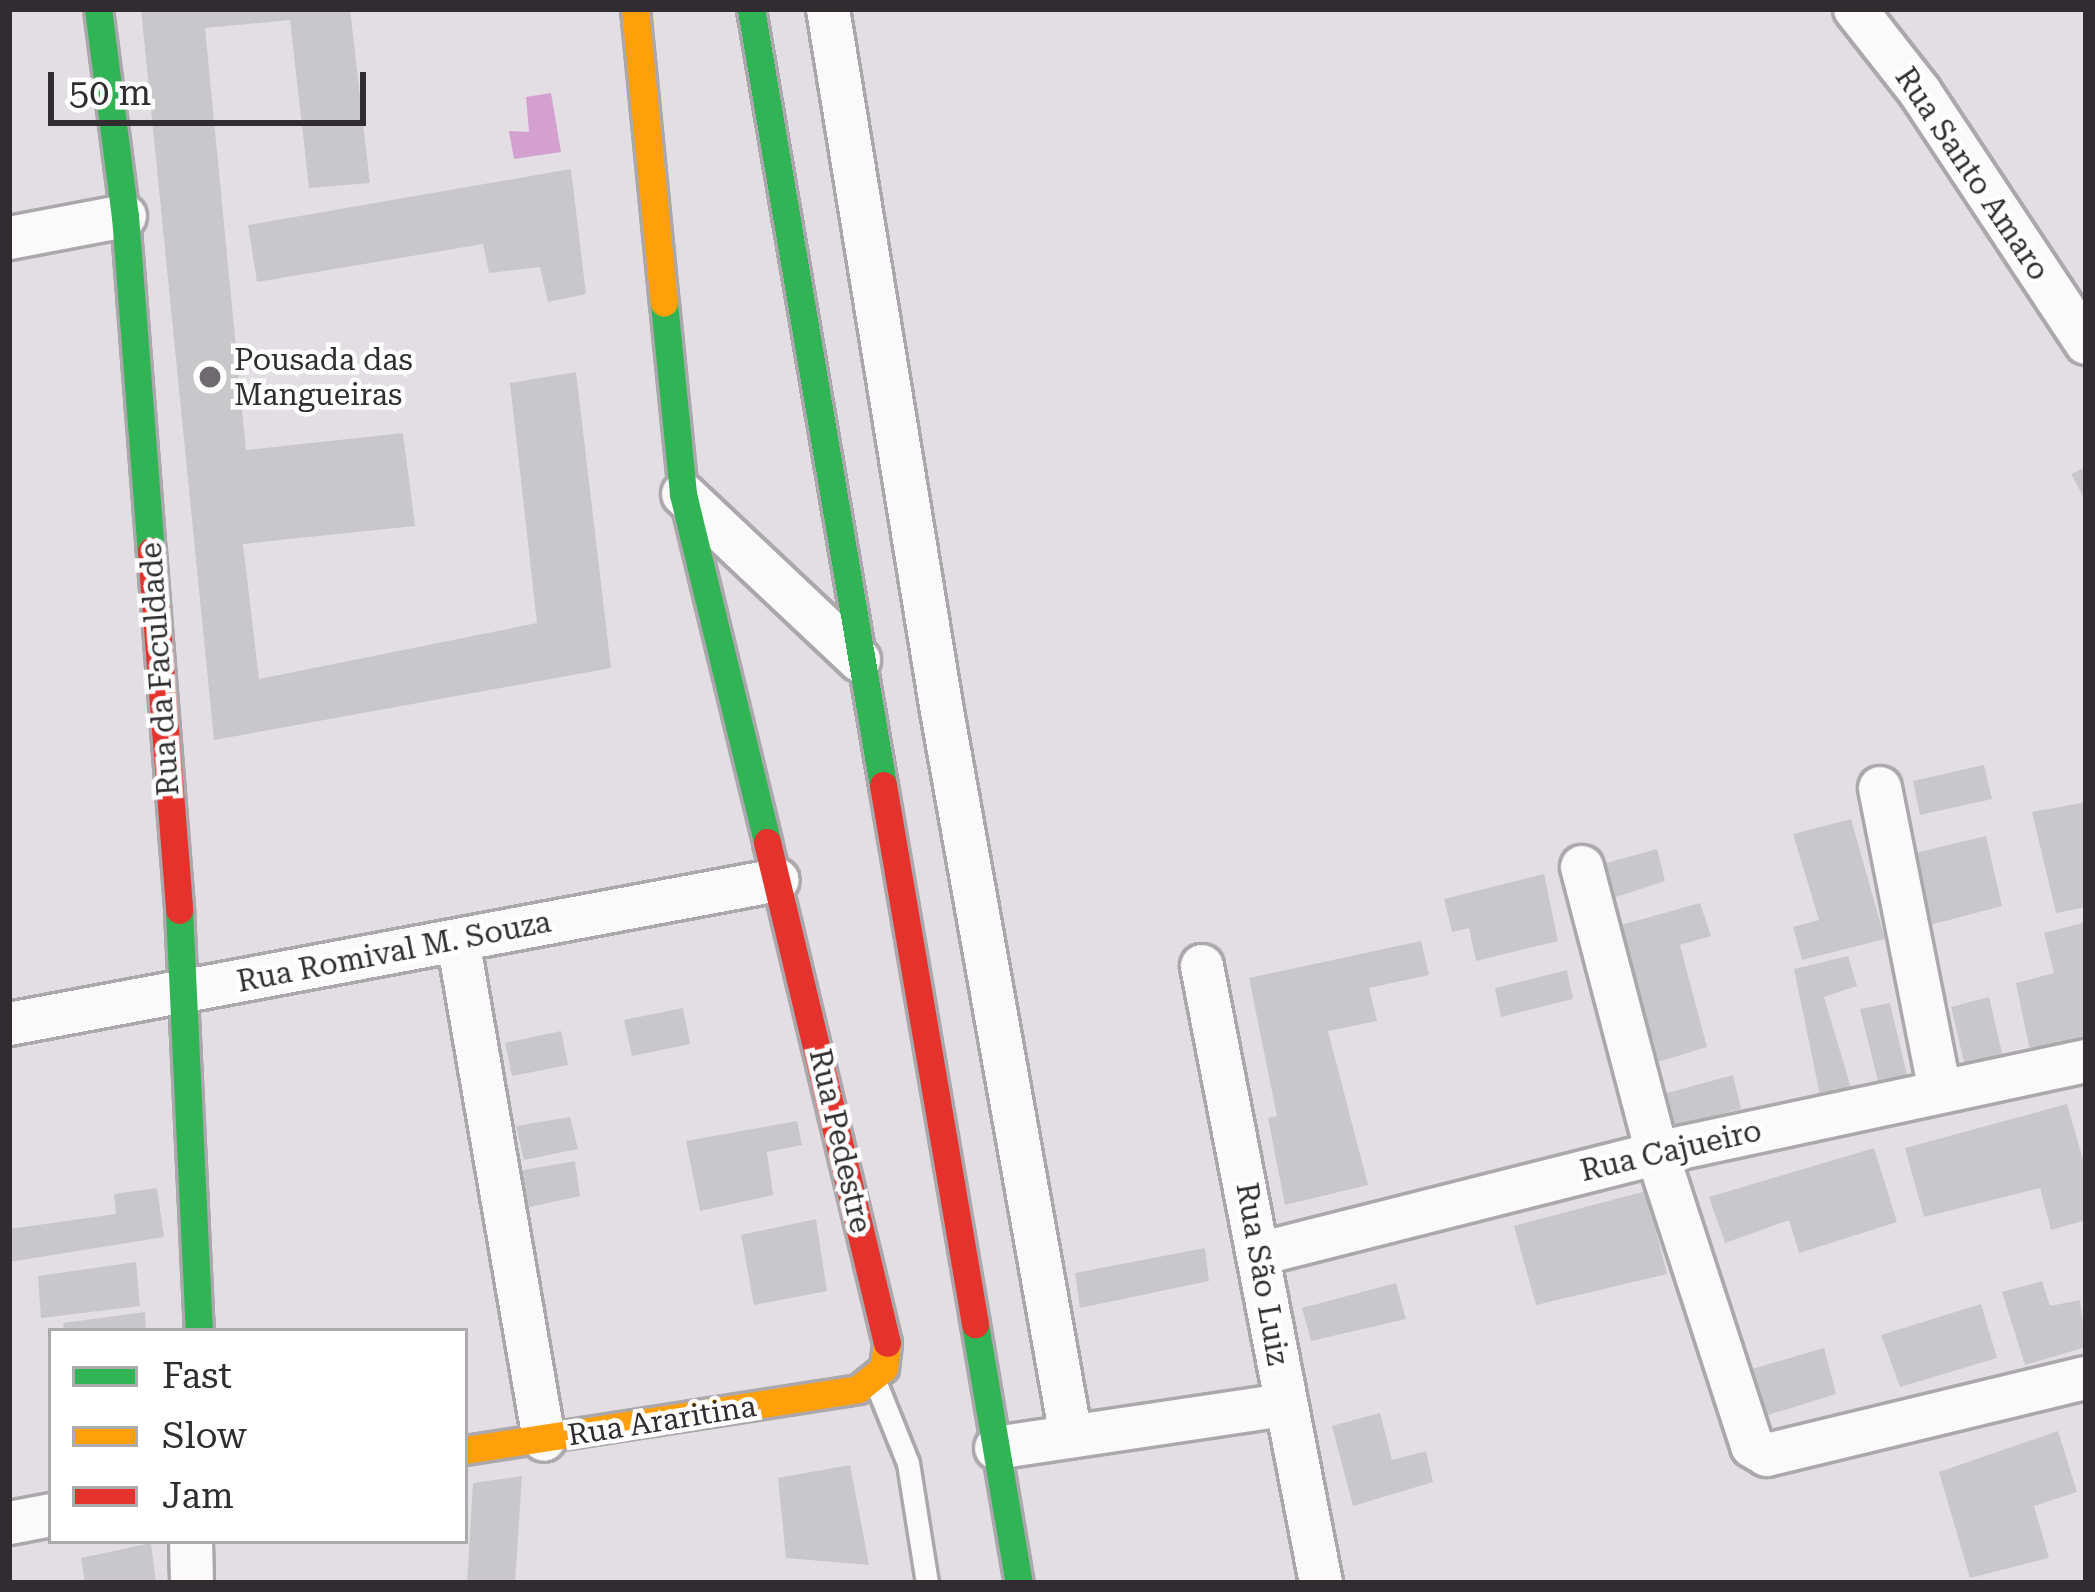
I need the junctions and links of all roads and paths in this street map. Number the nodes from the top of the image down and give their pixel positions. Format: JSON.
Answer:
{"nodes":[{"id":1,"x":98,"y":9,"type":"edge"},
{"id":2,"x":635,"y":9,"type":"edge"},
{"id":3,"x":751,"y":9,"type":"edge"},
{"id":4,"x":828,"y":9,"type":"edge"},
{"id":5,"x":1855,"y":9,"type":"edge"},
{"id":6,"x":124,"y":216,"type":"junction"},
{"id":7,"x":9,"y":238,"type":"edge"},
{"id":8,"x":2086,"y":343,"type":"edge"},
{"id":9,"x":683,"y":494,"type":"junction"},
{"id":10,"x":859,"y":660,"type":"junction"},
{"id":11,"x":1880,"y":788,"type":"dead end"},
{"id":12,"x":1582,"y":867,"type":"dead end"},
{"id":13,"x":778,"y":880,"type":"junction"},
{"id":14,"x":458,"y":940,"type":"junction"},
{"id":15,"x":1202,"y":966,"type":"dead end"},
{"id":16,"x":185,"y":991,"type":"junction"},
{"id":17,"x":9,"y":1024,"type":"edge"},
{"id":18,"x":2086,"y":1061,"type":"edge"},
{"id":19,"x":1940,"y":1090,"type":"junction"},
{"id":20,"x":1657,"y":1153,"type":"junction"},
{"id":21,"x":1259,"y":1254,"type":"junction"},
{"id":22,"x":199,"y":1328,"type":"edge"},
{"id":23,"x":2086,"y":1378,"type":"edge"},
{"id":24,"x":866,"y":1384,"type":"junction"},
{"id":25,"x":1286,"y":1405,"type":"junction"},
{"id":26,"x":1071,"y":1437,"type":"junction"},
{"id":27,"x":544,"y":1440,"type":"junction"},
{"id":28,"x":996,"y":1448,"type":"junction"},
{"id":29,"x":468,"y":1450,"type":"edge"},
{"id":30,"x":48,"y":1516,"type":"edge"},
{"id":31,"x":9,"y":1523,"type":"edge"},
{"id":32,"x":191,"y":1544,"type":"edge"},
{"id":33,"x":192,"y":1583,"type":"edge"},
{"id":34,"x":926,"y":1583,"type":"edge"},
{"id":35,"x":1019,"y":1583,"type":"edge"},
{"id":36,"x":1321,"y":1583,"type":"edge"}],
"edges":[{"from":1,"to":6,"type":"main road","name":"Rua da Faculdade"},
{"from":2,"to":9,"type":"main road","name":"Rua Pedestre"},
{"from":3,"to":10,"type":"main road"},
{"from":4,"to":26,"type":"street"},
{"from":5,"to":8,"type":"street","name":"Rua Santo Amaro"},
{"from":6,"to":7,"type":"street"},
{"from":6,"to":16,"type":"main road","name":"Rua da Faculdade"},
{"from":9,"to":10,"type":"street"},
{"from":9,"to":13,"type":"main road","name":"Rua Pedestre"},
{"from":10,"to":28,"type":"main road"},
{"from":11,"to":19,"type":"street"},
{"from":12,"to":20,"type":"street"},
{"from":13,"to":14,"type":"street","name":"Rua Romival M. Souza"},
{"from":13,"to":24,"type":"main road","name":"Rua Pedestre"},
{"from":14,"to":16,"type":"street","name":"Rua Romival M. Souza"},
{"from":14,"to":27,"type":"street"},
{"from":15,"to":21,"type":"street","name":"Rua São Luiz"},
{"from":16,"to":17,"type":"street","name":"Rua Romival M. Souza"},
{"from":16,"to":22,"type":"main road","name":"Rua da Faculdade"},
{"from":18,"to":19,"type":"street","name":"Rua Cajueiro"},
{"from":19,"to":20,"type":"street","name":"Rua Cajueiro"},
{"from":20,"to":21,"type":"street","name":"Rua Cajueiro"},
{"from":20,"to":23,"type":"street"},
{"from":21,"to":25,"type":"street","name":"Rua São Luiz"},
{"from":24,"to":27,"type":"main road","name":"Rua Araritina"},
{"from":24,"to":34,"type":"lane"},
{"from":25,"to":26,"type":"street"},
{"from":25,"to":36,"type":"street","name":"Rua São Luiz"},
{"from":26,"to":28,"type":"street"},
{"from":27,"to":29,"type":"main road","name":"Rua Araritina"},
{"from":28,"to":35,"type":"main road"},
{"from":30,"to":31,"type":"street"},
{"from":32,"to":33,"type":"street"}]}
